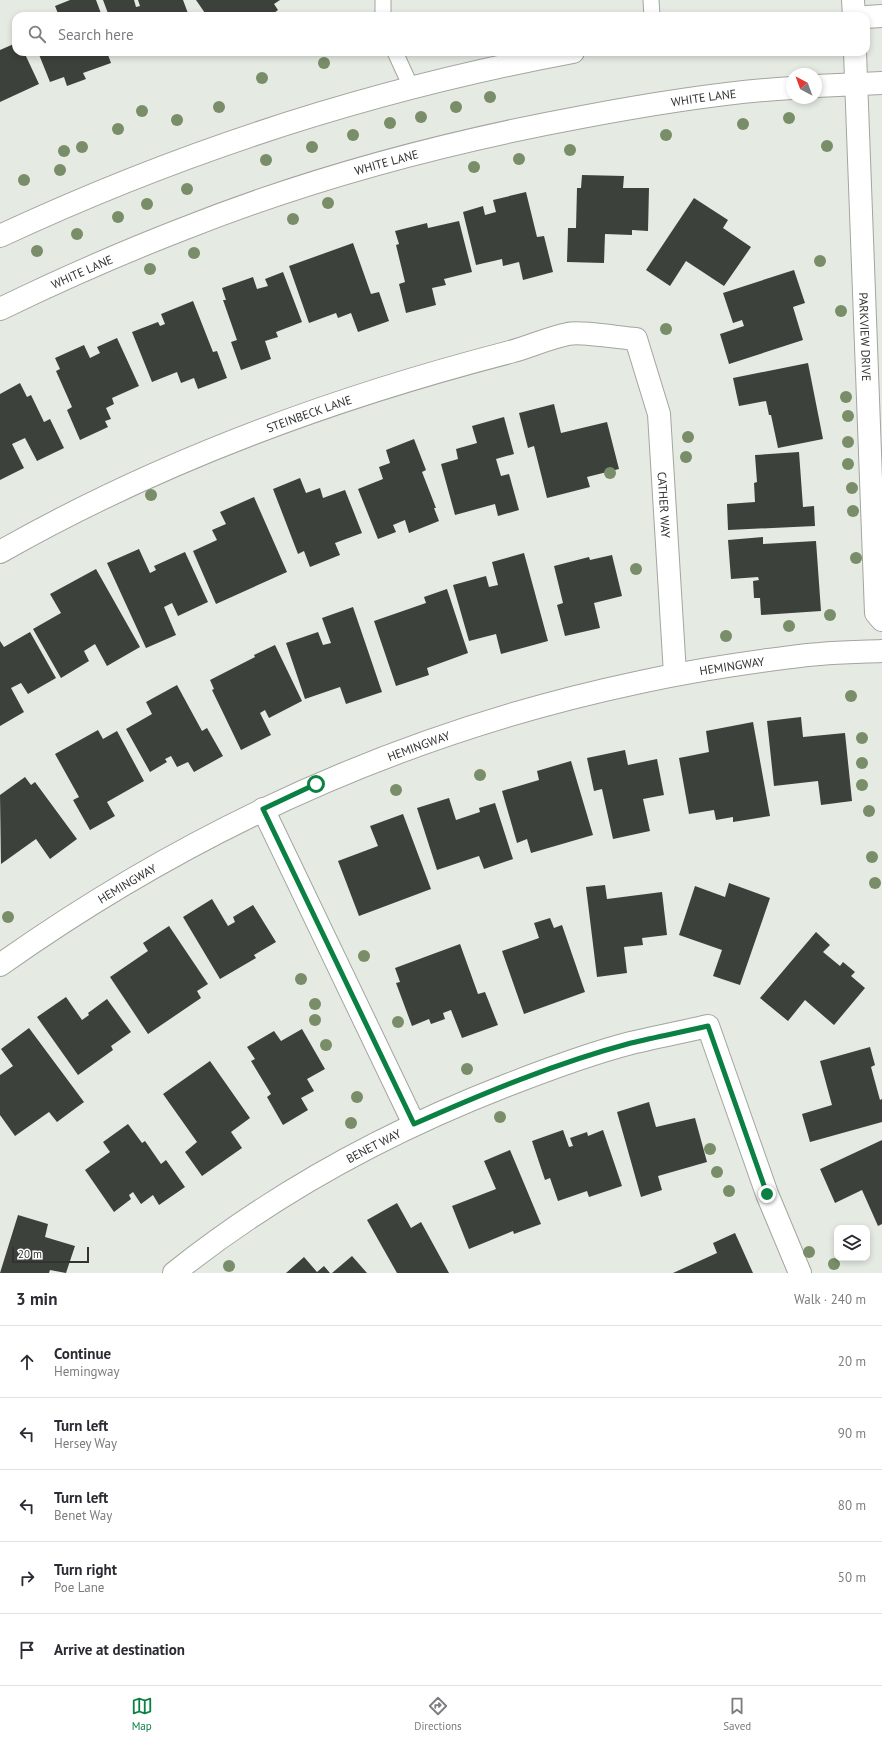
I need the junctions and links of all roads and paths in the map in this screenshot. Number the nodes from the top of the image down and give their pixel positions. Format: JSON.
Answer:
{"nodes":[{"id":1,"x":383,"y":0,"type":"edge"},
{"id":2,"x":650,"y":0,"type":"edge"},
{"id":3,"x":853,"y":0,"type":"edge"},
{"id":4,"x":383,"y":12,"type":"edge"},
{"id":5,"x":652,"y":12,"type":"edge"},
{"id":6,"x":854,"y":12,"type":"edge"},
{"id":7,"x":882,"y":16,"type":"edge"},
{"id":8,"x":870,"y":17,"type":"edge"},
{"id":9,"x":397,"y":56,"type":"edge"},
{"id":10,"x":552,"y":56,"type":"edge"},
{"id":11,"x":855,"y":56,"type":"edge"},
{"id":12,"x":882,"y":83,"type":"edge"},
{"id":13,"x":856,"y":84,"type":"junction"},
{"id":14,"x":822,"y":86,"type":"edge"},
{"id":15,"x":411,"y":87,"type":"junction"},
{"id":16,"x":786,"y":88,"type":"edge"},
{"id":17,"x":0,"y":236,"type":"edge"},
{"id":18,"x":0,"y":309,"type":"edge"},
{"id":19,"x":636,"y":340,"type":"joint"},
{"id":20,"x":0,"y":552,"type":"edge"},
{"id":21,"x":882,"y":620,"type":"edge"},
{"id":22,"x":882,"y":652,"type":"edge"},
{"id":23,"x":675,"y":674,"type":"junction"},
{"id":24,"x":263,"y":809,"type":"junction"},
{"id":25,"x":0,"y":965,"type":"edge"},
{"id":26,"x":414,"y":1124,"type":"junction"},
{"id":27,"x":174,"y":1273,"type":"edge"},
{"id":28,"x":800,"y":1273,"type":"edge"}],
"edges":[{"from":1,"to":4,"type":"lane"},
{"from":2,"to":5,"type":"lane"},
{"from":3,"to":6,"type":"street"},
{"from":7,"to":8,"type":"street"},
{"from":9,"to":15,"type":"lane"},
{"from":10,"to":15,"type":"street"},
{"from":11,"to":13,"type":"street","name":"PARKVIEW DRIVE"},
{"from":12,"to":13,"type":"street"},
{"from":13,"to":14,"type":"street"},
{"from":13,"to":21,"type":"street","name":"PARKVIEW DRIVE"},
{"from":15,"to":17,"type":"street"},
{"from":16,"to":18,"type":"street","name":"WHITE LANE"},
{"from":19,"to":20,"type":"street","name":"STEINBECK LANE"},
{"from":19,"to":23,"type":"street","name":"CATHER WAY"},
{"from":22,"to":23,"type":"street","name":"HEMINGWAY"},
{"from":23,"to":24,"type":"street","name":"HEMINGWAY"},
{"from":24,"to":25,"type":"street","name":"HEMINGWAY"},
{"from":24,"to":26,"type":"street"},
{"from":26,"to":27,"type":"street","name":"BENET WAY"},
{"from":26,"to":28,"type":"street","name":"BENET WAY"}]}
